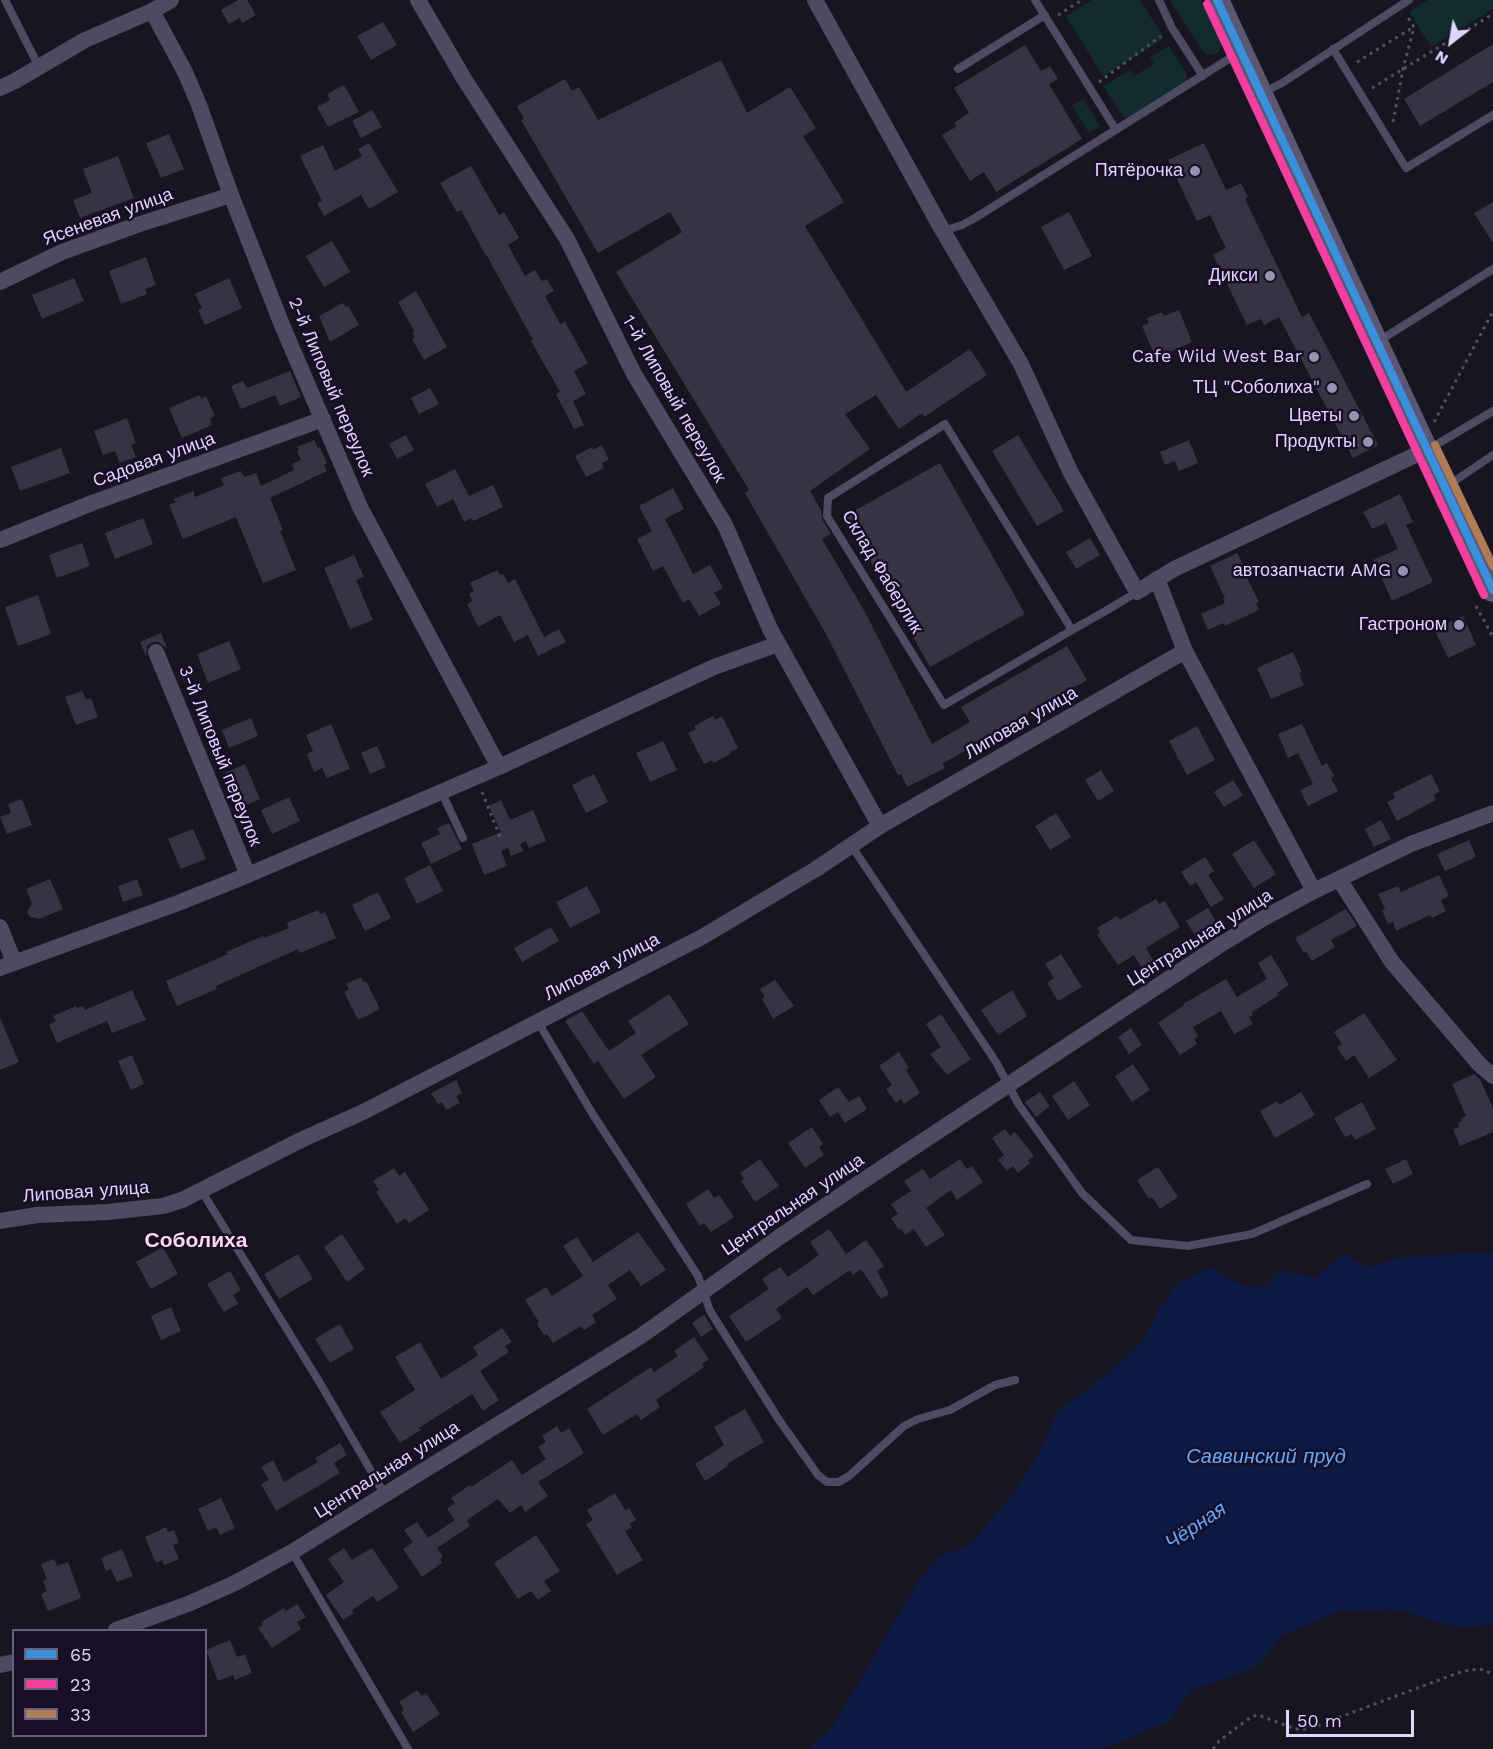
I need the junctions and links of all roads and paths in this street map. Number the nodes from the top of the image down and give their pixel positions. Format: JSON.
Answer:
{"nodes":[{"id":1,"x":5,"y":0,"type":"edge"},
{"id":2,"x":171,"y":0,"type":"edge"},
{"id":3,"x":418,"y":0,"type":"edge"},
{"id":4,"x":815,"y":0,"type":"edge"},
{"id":5,"x":1035,"y":0,"type":"edge"},
{"id":6,"x":1082,"y":0,"type":"edge"},
{"id":7,"x":1159,"y":0,"type":"edge"},
{"id":8,"x":1217,"y":0,"type":"edge"},
{"id":9,"x":1409,"y":0,"type":"edge"},
{"id":10,"x":1404,"y":10,"type":"dead end"},
{"id":11,"x":152,"y":11,"type":"junction"},
{"id":12,"x":1493,"y":14,"type":"edge"},
{"id":13,"x":1045,"y":15,"type":"junction"},
{"id":14,"x":1414,"y":27,"type":"junction"},
{"id":15,"x":1172,"y":28,"type":"junction"},
{"id":16,"x":1334,"y":49,"type":"junction"},
{"id":17,"x":1241,"y":52,"type":"junction"},
{"id":18,"x":39,"y":67,"type":"junction"},
{"id":19,"x":958,"y":69,"type":"dead end"},
{"id":20,"x":1346,"y":69,"type":"junction"},
{"id":21,"x":1402,"y":69,"type":"junction"},
{"id":22,"x":1203,"y":76,"type":"junction"},
{"id":23,"x":0,"y":88,"type":"edge"},
{"id":24,"x":1090,"y":89,"type":"junction"},
{"id":25,"x":1261,"y":93,"type":"junction"},
{"id":26,"x":1361,"y":94,"type":"junction"},
{"id":27,"x":1493,"y":115,"type":"edge"},
{"id":28,"x":1116,"y":130,"type":"junction"},
{"id":29,"x":1390,"y":141,"type":"junction"},
{"id":30,"x":231,"y":195,"type":"junction"},
{"id":31,"x":943,"y":231,"type":"junction"},
{"id":32,"x":1493,"y":269,"type":"edge"},
{"id":33,"x":0,"y":282,"type":"edge"},
{"id":34,"x":1493,"y":311,"type":"edge"},
{"id":35,"x":1376,"y":342,"type":"junction"},
{"id":36,"x":1493,"y":411,"type":"edge"},
{"id":37,"x":323,"y":418,"type":"junction"},
{"id":38,"x":1423,"y":444,"type":"junction"},
{"id":39,"x":1493,"y":455,"type":"edge"},
{"id":40,"x":1444,"y":488,"type":"junction"},
{"id":41,"x":0,"y":540,"type":"edge"},
{"id":42,"x":1157,"y":579,"type":"junction"},
{"id":43,"x":1137,"y":592,"type":"junction"},
{"id":44,"x":1485,"y":598,"type":"edge"},
{"id":45,"x":1072,"y":630,"type":"junction"},
{"id":46,"x":1493,"y":638,"type":"edge"},
{"id":47,"x":778,"y":644,"type":"junction"},
{"id":48,"x":1185,"y":651,"type":"junction"},
{"id":49,"x":156,"y":652,"type":"dead end"},
{"id":50,"x":499,"y":767,"type":"junction"},
{"id":51,"x":476,"y":777,"type":"junction"},
{"id":52,"x":441,"y":791,"type":"junction"},
{"id":53,"x":1493,"y":813,"type":"edge"},
{"id":54,"x":880,"y":826,"type":"junction"},
{"id":55,"x":500,"y":837,"type":"dead end"},
{"id":56,"x":463,"y":838,"type":"dead end"},
{"id":57,"x":851,"y":845,"type":"junction"},
{"id":58,"x":248,"y":875,"type":"junction"},
{"id":59,"x":1339,"y":879,"type":"junction"},
{"id":60,"x":1314,"y":891,"type":"junction"},
{"id":61,"x":0,"y":927,"type":"edge"},
{"id":62,"x":7,"y":965,"type":"edge"},
{"id":63,"x":538,"y":1022,"type":"junction"},
{"id":64,"x":1493,"y":1076,"type":"edge"},
{"id":65,"x":1008,"y":1086,"type":"junction"},
{"id":66,"x":1367,"y":1184,"type":"dead end"},
{"id":67,"x":201,"y":1190,"type":"junction"},
{"id":68,"x":0,"y":1221,"type":"edge"},
{"id":69,"x":703,"y":1292,"type":"junction"},
{"id":70,"x":1015,"y":1380,"type":"dead end"},
{"id":71,"x":385,"y":1495,"type":"junction"},
{"id":72,"x":292,"y":1552,"type":"junction"},
{"id":73,"x":119,"y":1629,"type":"edge"},
{"id":74,"x":1493,"y":1674,"type":"edge"},
{"id":75,"x":408,"y":1749,"type":"edge"},
{"id":76,"x":1213,"y":1749,"type":"edge"}],
"edges":[{"from":1,"to":18,"type":"lane"},
{"from":2,"to":11,"type":"street"},
{"from":3,"to":47,"type":"street","name":"1-й Липовый переулок"},
{"from":4,"to":31,"type":"street"},
{"from":5,"to":13,"type":"lane"},
{"from":6,"to":13,"type":"path"},
{"from":7,"to":15,"type":"lane"},
{"from":8,"to":17,"type":"main road"},
{"from":9,"to":16,"type":"lane"},
{"from":10,"to":14,"type":"path"},
{"from":11,"to":18,"type":"street"},
{"from":11,"to":30,"type":"street","name":"2-й Липовый переулок"},
{"from":12,"to":21,"type":"path"},
{"from":13,"to":19,"type":"lane"},
{"from":13,"to":24,"type":"lane"},
{"from":14,"to":20,"type":"path"},
{"from":14,"to":21,"type":"path"},
{"from":15,"to":22,"type":"lane"},
{"from":15,"to":24,"type":"path"},
{"from":16,"to":20,"type":"lane"},
{"from":16,"to":25,"type":"lane"},
{"from":17,"to":22,"type":"lane"},
{"from":17,"to":25,"type":"main road"},
{"from":18,"to":23,"type":"street"},
{"from":20,"to":26,"type":"lane"},
{"from":21,"to":26,"type":"path"},
{"from":21,"to":29,"type":"path"},
{"from":22,"to":28,"type":"lane"},
{"from":24,"to":28,"type":"lane"},
{"from":25,"to":35,"type":"main road"},
{"from":26,"to":29,"type":"lane"},
{"from":27,"to":29,"type":"lane"},
{"from":28,"to":31,"type":"lane"},
{"from":30,"to":33,"type":"street","name":"Ясеневая улица"},
{"from":30,"to":37,"type":"street","name":"2-й Липовый переулок"},
{"from":31,"to":43,"type":"street"},
{"from":32,"to":35,"type":"lane"},
{"from":34,"to":38,"type":"path"},
{"from":35,"to":38,"type":"main road"},
{"from":36,"to":38,"type":"lane"},
{"from":37,"to":41,"type":"street","name":"Садовая улица"},
{"from":37,"to":50,"type":"street","name":"2-й Липовый переулок"},
{"from":38,"to":40,"type":"main road"},
{"from":38,"to":42,"type":"street"},
{"from":39,"to":40,"type":"lane"},
{"from":40,"to":44,"type":"main road"},
{"from":42,"to":43,"type":"street"},
{"from":42,"to":48,"type":"street"},
{"from":43,"to":45,"type":"lane"},
{"from":44,"to":46,"type":"path"},
{"from":45,"to":45,"type":"lane","name":"Склад Фаберлик"},
{"from":47,"to":50,"type":"street"},
{"from":47,"to":54,"type":"street","name":"1-й Липовый переулок"},
{"from":48,"to":54,"type":"street","name":"Липовая улица"},
{"from":48,"to":60,"type":"street"},
{"from":49,"to":58,"type":"street","name":"3-й Липовый переулок"},
{"from":50,"to":51,"type":"street"},
{"from":51,"to":52,"type":"street"},
{"from":51,"to":55,"type":"path"},
{"from":52,"to":56,"type":"lane"},
{"from":52,"to":58,"type":"street"},
{"from":53,"to":59,"type":"street","name":"Центральная улица"},
{"from":54,"to":57,"type":"street","name":"Липовая улица"},
{"from":57,"to":63,"type":"street","name":"Липовая улица"},
{"from":57,"to":65,"type":"lane"},
{"from":58,"to":62,"type":"street"},
{"from":59,"to":60,"type":"street","name":"Центральная улица"},
{"from":59,"to":64,"type":"street"},
{"from":60,"to":65,"type":"street","name":"Центральная улица"},
{"from":61,"to":62,"type":"street"},
{"from":63,"to":67,"type":"street","name":"Липовая улица"},
{"from":63,"to":69,"type":"lane"},
{"from":65,"to":66,"type":"lane"},
{"from":65,"to":69,"type":"street","name":"Центральная улица"},
{"from":67,"to":68,"type":"street","name":"Липовая улица"},
{"from":67,"to":71,"type":"lane"},
{"from":69,"to":70,"type":"lane"},
{"from":69,"to":71,"type":"street","name":"Центральная улица"},
{"from":71,"to":72,"type":"street","name":"Центральная улица"},
{"from":72,"to":73,"type":"street","name":"Центральная улица"},
{"from":72,"to":75,"type":"lane"},
{"from":74,"to":76,"type":"path"}]}
